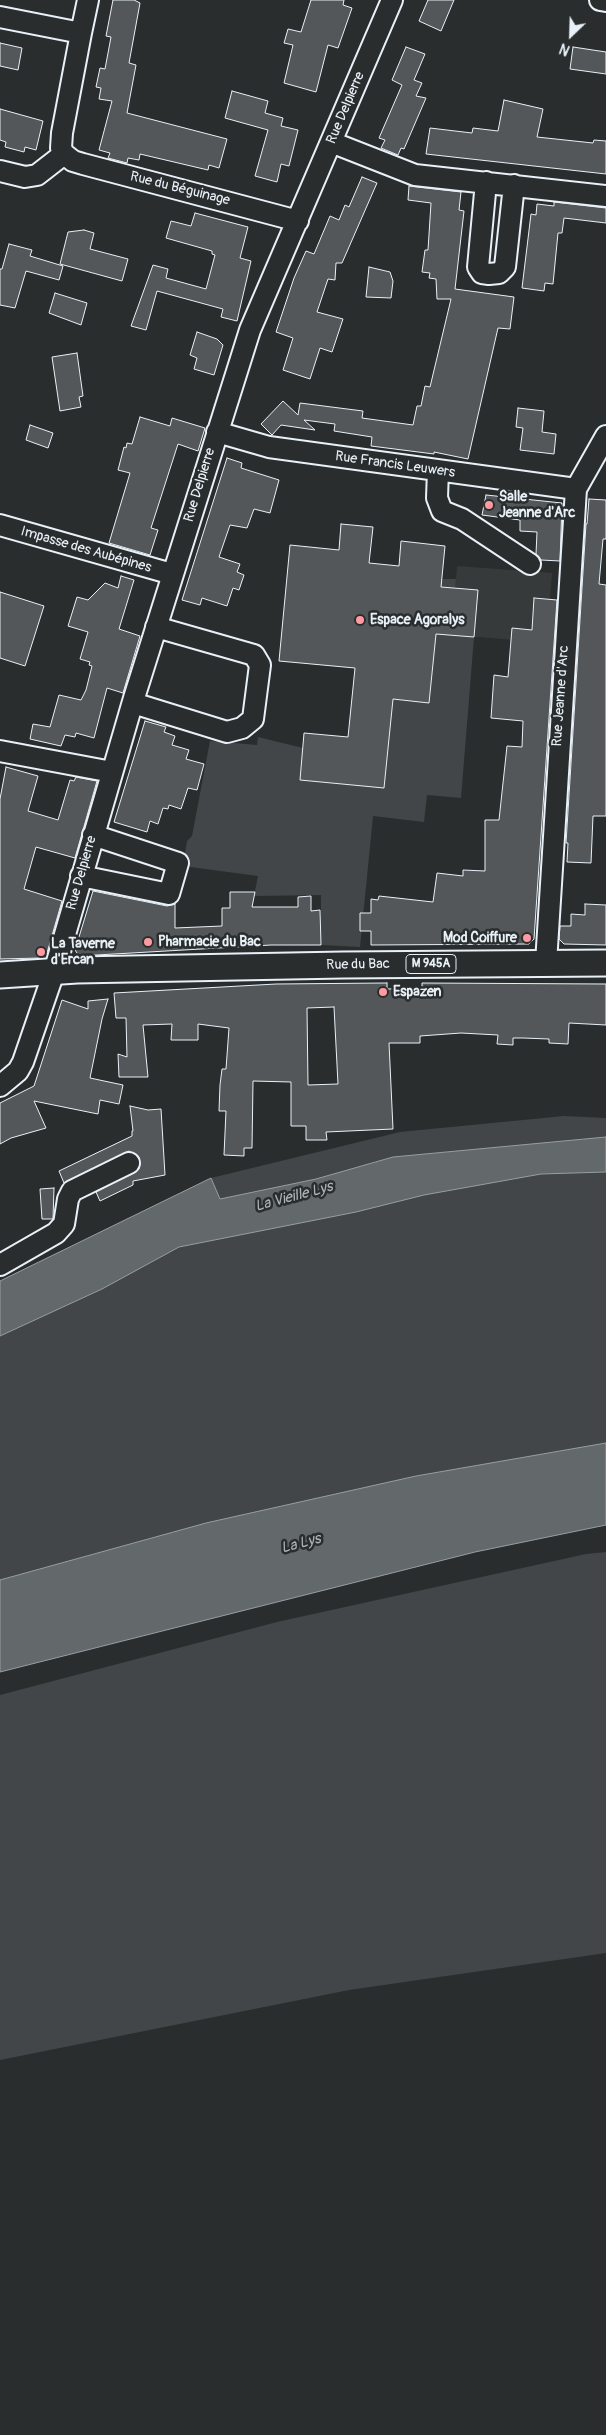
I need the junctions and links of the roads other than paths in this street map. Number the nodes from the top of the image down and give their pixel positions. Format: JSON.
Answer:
{"nodes":[{"id":1,"x":88,"y":0,"type":"edge"},
{"id":2,"x":392,"y":0,"type":"edge"},
{"id":3,"x":600,"y":0,"type":"edge"},
{"id":4,"x":606,"y":1,"type":"edge"},
{"id":5,"x":0,"y":17,"type":"edge"},
{"id":6,"x":81,"y":33,"type":"junction"},
{"id":7,"x":331,"y":142,"type":"junction"},
{"id":8,"x":64,"y":154,"type":"junction"},
{"id":9,"x":0,"y":170,"type":"edge"},
{"id":10,"x":486,"y":182,"type":"junction"},
{"id":11,"x":514,"y":185,"type":"junction"},
{"id":12,"x":606,"y":196,"type":"edge"},
{"id":13,"x":298,"y":221,"type":"junction"},
{"id":14,"x":217,"y":432,"type":"junction"},
{"id":15,"x":606,"y":436,"type":"edge"},
{"id":16,"x":438,"y":470,"type":"junction"},
{"id":17,"x":576,"y":489,"type":"junction"},
{"id":18,"x":0,"y":525,"type":"edge"},
{"id":19,"x":530,"y":564,"type":"dead end"},
{"id":20,"x":172,"y":574,"type":"junction"},
{"id":21,"x":156,"y":626,"type":"junction"},
{"id":22,"x":133,"y":703,"type":"junction"},
{"id":23,"x":0,"y":751,"type":"edge"},
{"id":24,"x":112,"y":772,"type":"junction"},
{"id":25,"x":93,"y":835,"type":"junction"},
{"id":26,"x":81,"y":876,"type":"junction"},
{"id":27,"x":546,"y":963,"type":"junction"},
{"id":28,"x":606,"y":963,"type":"edge"},
{"id":29,"x":0,"y":975,"type":"edge"},
{"id":30,"x":52,"y":979,"type":"junction"},
{"id":31,"x":0,"y":992,"type":"edge"},
{"id":32,"x":0,"y":1086,"type":"edge"},
{"id":33,"x":129,"y":1163,"type":"dead end"},
{"id":34,"x":0,"y":1265,"type":"edge"}],
"edges":[{"from":1,"to":6,"type":"street"},
{"from":2,"to":7,"type":"street","name":"Rue Delpierre"},
{"from":3,"to":4,"type":"street"},
{"from":5,"to":6,"type":"street"},
{"from":6,"to":8,"type":"street"},
{"from":7,"to":10,"type":"street"},
{"from":7,"to":13,"type":"street","name":"Rue Delpierre"},
{"from":8,"to":9,"type":"street"},
{"from":8,"to":13,"type":"street","name":"Rue du Béguinage"},
{"from":10,"to":11,"type":"street"},
{"from":10,"to":11,"type":"street"},
{"from":11,"to":12,"type":"street"},
{"from":13,"to":14,"type":"street","name":"Rue Delpierre"},
{"from":14,"to":16,"type":"street","name":"Rue Francis Leuwers"},
{"from":14,"to":20,"type":"street","name":"Rue Delpierre"},
{"from":15,"to":17,"type":"street","name":"Rue Jeanne d'Arc"},
{"from":16,"to":17,"type":"street","name":"Rue Francis Leuwers"},
{"from":16,"to":19,"type":"street"},
{"from":17,"to":27,"type":"street","name":"Rue Jeanne d'Arc"},
{"from":18,"to":20,"type":"street","name":"Impasse des Aubépines"},
{"from":20,"to":21,"type":"street","name":"Rue Delpierre"},
{"from":21,"to":22,"type":"street","name":"Rue Delpierre"},
{"from":21,"to":22,"type":"street"},
{"from":22,"to":24,"type":"street","name":"Rue Delpierre"},
{"from":23,"to":24,"type":"street"},
{"from":24,"to":25,"type":"street","name":"Rue Delpierre"},
{"from":25,"to":26,"type":"street","name":"Rue Delpierre"},
{"from":25,"to":26,"type":"street"},
{"from":26,"to":30,"type":"street","name":"Rue Delpierre"},
{"from":27,"to":28,"type":"main road","name":"Rue du Bac","number":"M 945A"},
{"from":27,"to":30,"type":"main road","name":"Rue du Bac","number":"M 945A"},
{"from":29,"to":30,"type":"main road","number":"M 945A"},
{"from":30,"to":31,"type":"main road","number":"M 945A"},
{"from":30,"to":32,"type":"street","name":"Rue Delpierre"},
{"from":33,"to":34,"type":"street"}]}
